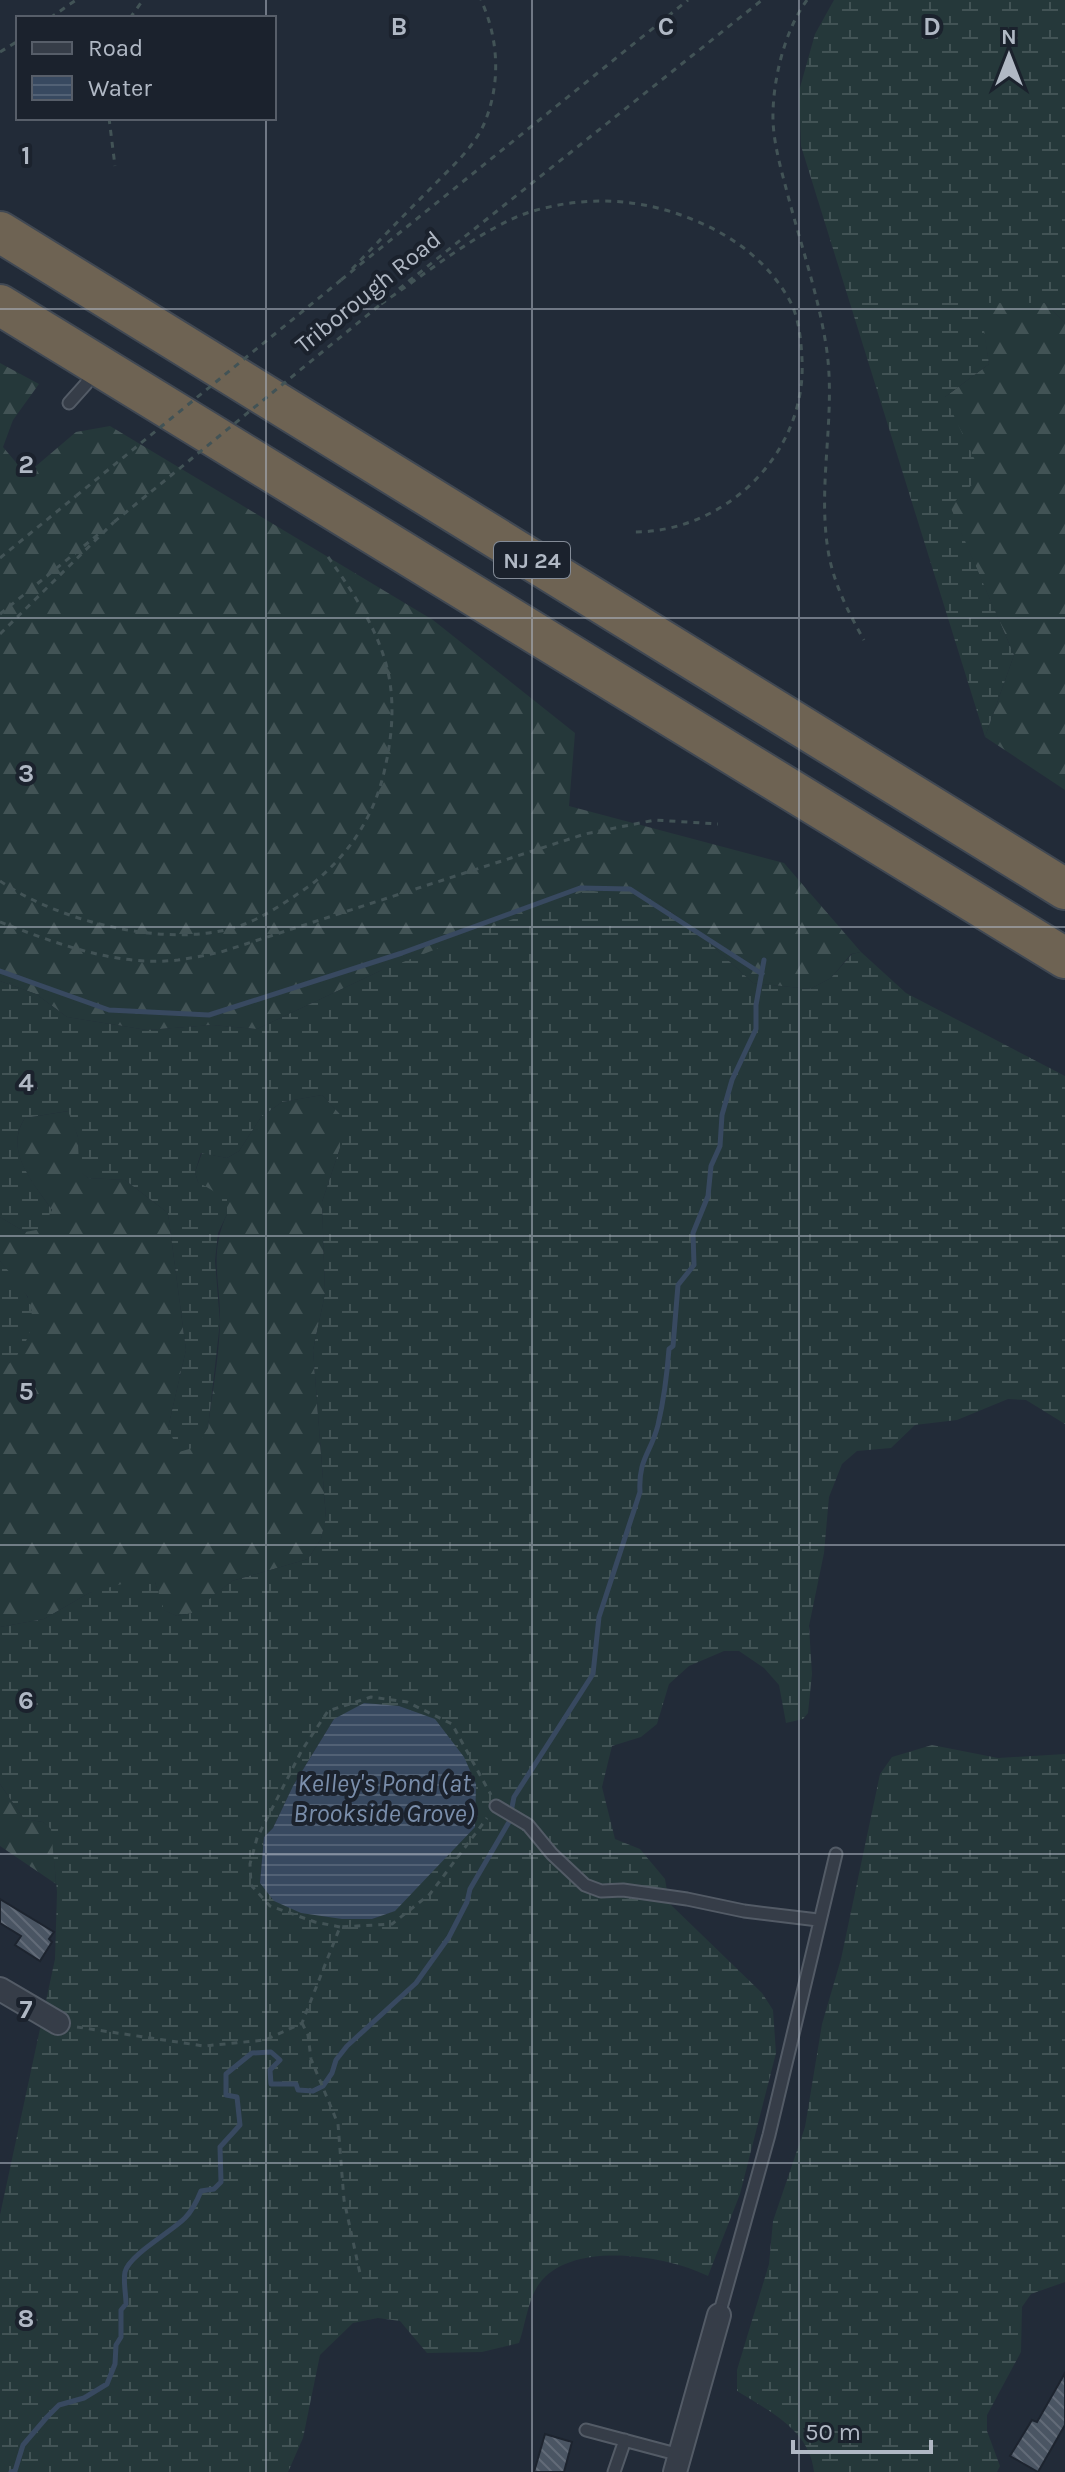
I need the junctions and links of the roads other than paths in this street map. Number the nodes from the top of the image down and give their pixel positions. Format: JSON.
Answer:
{"nodes":[{"id":1,"x":0,"y":232,"type":"edge"},
{"id":2,"x":0,"y":305,"type":"edge"},
{"id":3,"x":97,"y":364,"type":"junction"},
{"id":4,"x":69,"y":403,"type":"dead end"},
{"id":5,"x":1065,"y":889,"type":"edge"},
{"id":6,"x":1065,"y":958,"type":"edge"},
{"id":7,"x":496,"y":1806,"type":"road end"},
{"id":8,"x":836,"y":1854,"type":"dead end"},
{"id":9,"x":818,"y":1920,"type":"junction"},
{"id":10,"x":0,"y":1989,"type":"edge"},
{"id":11,"x":58,"y":2023,"type":"road end"},
{"id":12,"x":719,"y":2315,"type":"joint"},
{"id":13,"x":586,"y":2430,"type":"dead end"},
{"id":14,"x":625,"y":2440,"type":"junction"},
{"id":15,"x":678,"y":2463,"type":"edge"},
{"id":16,"x":614,"y":2472,"type":"edge"}],
"edges":[{"from":1,"to":5,"type":"highway","number":"NJ 24"},
{"from":2,"to":3,"type":"highway","number":"NJ 24"},
{"from":3,"to":4,"type":"lane"},
{"from":3,"to":6,"type":"highway","number":"NJ 24"},
{"from":7,"to":9,"type":"lane"},
{"from":8,"to":9,"type":"lane"},
{"from":9,"to":12,"type":"lane"},
{"from":10,"to":11,"type":"street"},
{"from":12,"to":15,"type":"street"},
{"from":13,"to":14,"type":"lane"},
{"from":14,"to":15,"type":"lane"},
{"from":14,"to":16,"type":"lane"}]}
